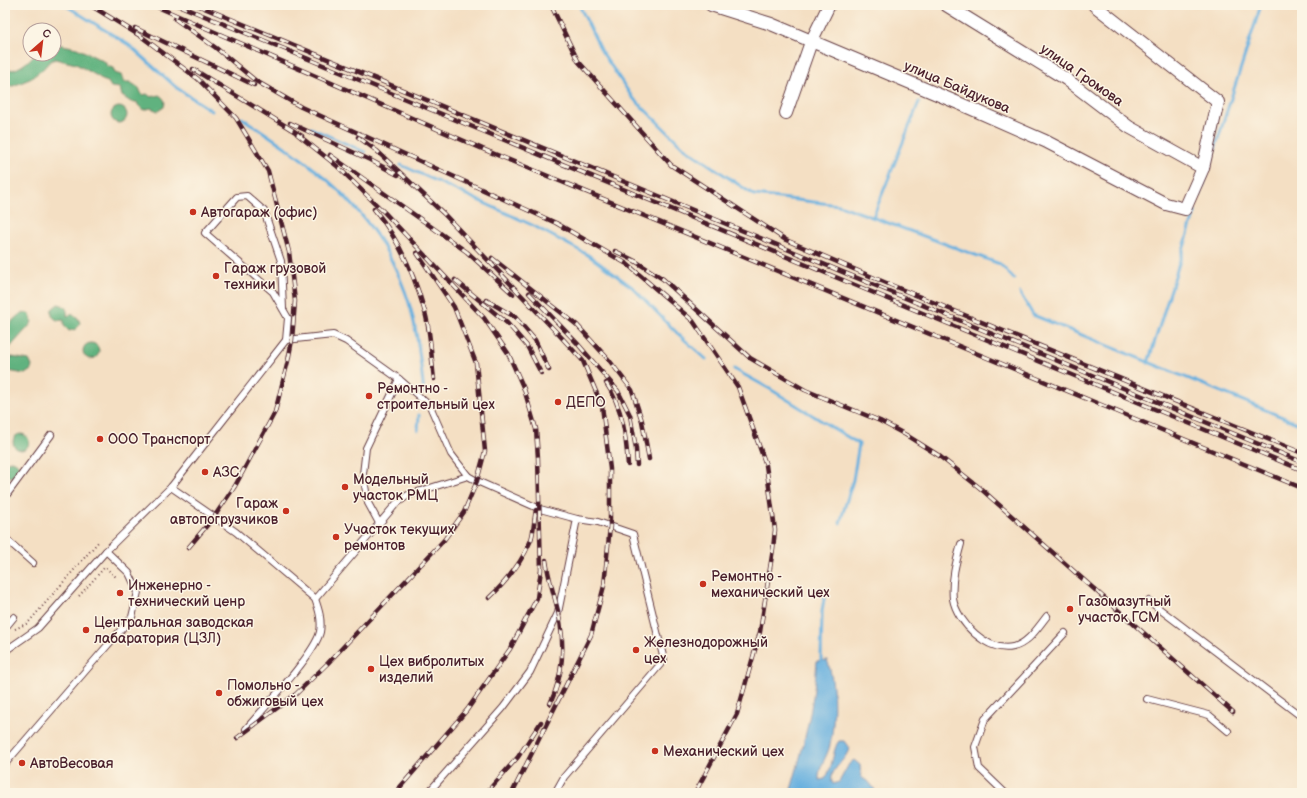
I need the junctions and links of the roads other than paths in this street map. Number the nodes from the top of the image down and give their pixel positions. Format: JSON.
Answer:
{"nodes":[{"id":1,"x":711,"y":5,"type":"edge"},
{"id":2,"x":829,"y":5,"type":"edge"},
{"id":3,"x":946,"y":5,"type":"edge"},
{"id":4,"x":1094,"y":5,"type":"edge"},
{"id":5,"x":811,"y":42,"type":"junction"},
{"id":6,"x":786,"y":113,"type":"dead end"},
{"id":7,"x":1203,"y":168,"type":"junction"},
{"id":8,"x":283,"y":309,"type":"junction"},
{"id":9,"x":286,"y":340,"type":"junction"},
{"id":10,"x":399,"y":379,"type":"junction"},
{"id":11,"x":51,"y":435,"type":"dead end"},
{"id":12,"x":468,"y":476,"type":"junction"},
{"id":13,"x":171,"y":487,"type":"junction"},
{"id":14,"x":5,"y":497,"type":"edge"},
{"id":15,"x":577,"y":519,"type":"junction"},
{"id":16,"x":379,"y":523,"type":"junction"},
{"id":17,"x":5,"y":538,"type":"edge"},
{"id":18,"x":961,"y":544,"type":"dead end"},
{"id":19,"x":106,"y":551,"type":"junction"},
{"id":20,"x":33,"y":563,"type":"dead end"},
{"id":21,"x":315,"y":599,"type":"junction"},
{"id":22,"x":1149,"y":601,"type":"dead end"},
{"id":23,"x":1047,"y":616,"type":"dead end"},
{"id":24,"x":14,"y":617,"type":"dead end"},
{"id":25,"x":8,"y":630,"type":"edge"},
{"id":26,"x":1065,"y":633,"type":"dead end"},
{"id":27,"x":5,"y":651,"type":"edge"},
{"id":28,"x":1146,"y":699,"type":"dead end"},
{"id":29,"x":1302,"y":717,"type":"edge"},
{"id":30,"x":246,"y":729,"type":"dead end"},
{"id":31,"x":1228,"y":731,"type":"dead end"},
{"id":32,"x":5,"y":764,"type":"edge"},
{"id":33,"x":428,"y":793,"type":"edge"},
{"id":34,"x":555,"y":793,"type":"edge"},
{"id":35,"x":1005,"y":793,"type":"edge"}],
"edges":[{"from":1,"to":5,"type":"street","name":"улица Байдукова"},
{"from":2,"to":5,"type":"street"},
{"from":3,"to":7,"type":"street","name":"улица Громова"},
{"from":4,"to":7,"type":"street"},
{"from":5,"to":6,"type":"street"},
{"from":5,"to":7,"type":"street","name":"улица Байдукова"},
{"from":8,"to":8,"type":"lane"},
{"from":8,"to":9,"type":"lane"},
{"from":9,"to":10,"type":"lane"},
{"from":9,"to":13,"type":"lane"},
{"from":10,"to":12,"type":"lane"},
{"from":10,"to":16,"type":"lane"},
{"from":11,"to":14,"type":"lane"},
{"from":12,"to":15,"type":"lane"},
{"from":12,"to":16,"type":"lane"},
{"from":13,"to":19,"type":"lane"},
{"from":13,"to":21,"type":"lane"},
{"from":15,"to":33,"type":"lane"},
{"from":15,"to":34,"type":"lane"},
{"from":16,"to":21,"type":"lane"},
{"from":17,"to":20,"type":"lane"},
{"from":18,"to":23,"type":"lane"},
{"from":19,"to":27,"type":"lane"},
{"from":19,"to":32,"type":"lane"},
{"from":21,"to":30,"type":"lane"},
{"from":22,"to":29,"type":"lane"},
{"from":24,"to":25,"type":"lane"},
{"from":26,"to":35,"type":"lane"},
{"from":28,"to":31,"type":"lane"}]}
